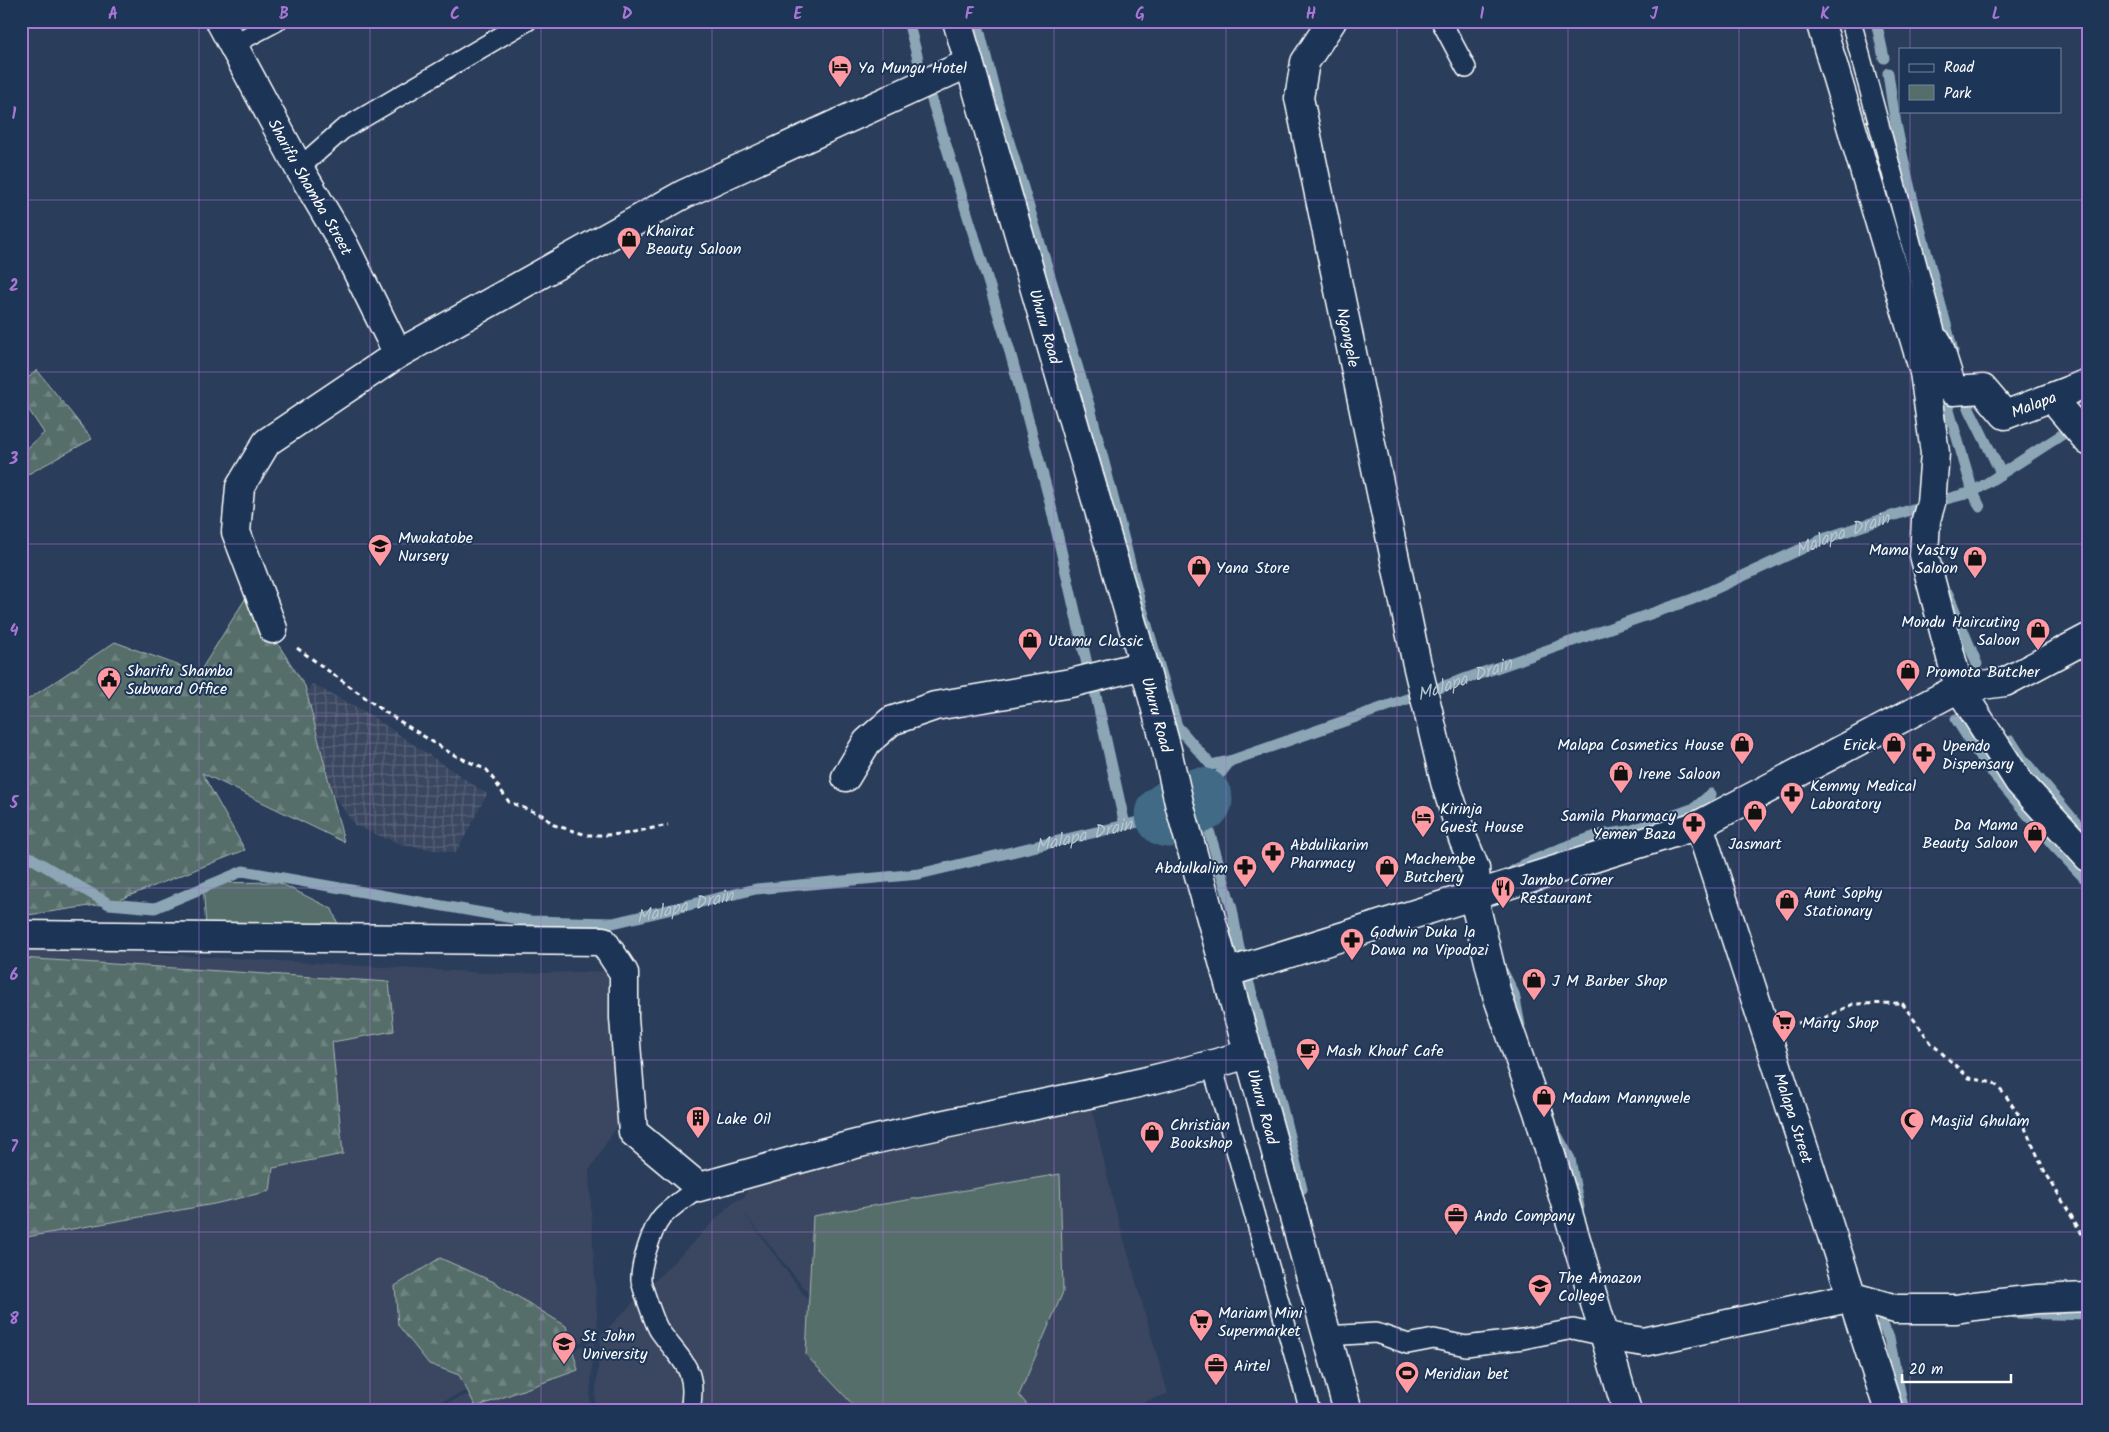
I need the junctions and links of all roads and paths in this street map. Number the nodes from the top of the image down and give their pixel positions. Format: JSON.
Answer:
{"nodes":[{"id":1,"x":220,"y":21,"type":"edge"},
{"id":2,"x":277,"y":21,"type":"edge"},
{"id":3,"x":527,"y":21,"type":"edge"},
{"id":4,"x":957,"y":21,"type":"edge"},
{"id":5,"x":1332,"y":21,"type":"edge"},
{"id":6,"x":1441,"y":21,"type":"edge"},
{"id":7,"x":1820,"y":21,"type":"edge"},
{"id":8,"x":1851,"y":21,"type":"edge"},
{"id":9,"x":232,"y":46,"type":"junction"},
{"id":10,"x":969,"y":63,"type":"junction"},
{"id":11,"x":1466,"y":68,"type":"dead end"},
{"id":12,"x":299,"y":168,"type":"junction"},
{"id":13,"x":1938,"y":343,"type":"junction"},
{"id":14,"x":398,"y":354,"type":"junction"},
{"id":15,"x":1924,"y":372,"type":"junction"},
{"id":16,"x":2088,"y":384,"type":"edge"},
{"id":17,"x":2060,"y":408,"type":"dead end"},
{"id":18,"x":2088,"y":441,"type":"edge"},
{"id":19,"x":273,"y":629,"type":"joint"},
{"id":20,"x":2088,"y":638,"type":"edge"},
{"id":21,"x":1144,"y":665,"type":"junction"},
{"id":22,"x":1959,"y":688,"type":"junction"},
{"id":23,"x":846,"y":777,"type":"dead end"},
{"id":24,"x":668,"y":825,"type":"dead end"},
{"id":25,"x":1699,"y":825,"type":"junction"},
{"id":26,"x":2088,"y":857,"type":"edge"},
{"id":27,"x":1473,"y":895,"type":"junction"},
{"id":28,"x":21,"y":935,"type":"edge"},
{"id":29,"x":1226,"y":973,"type":"junction"},
{"id":30,"x":1766,"y":1035,"type":"junction"},
{"id":31,"x":1248,"y":1054,"type":"junction"},
{"id":32,"x":1212,"y":1065,"type":"junction"},
{"id":33,"x":699,"y":1187,"type":"junction"},
{"id":34,"x":2088,"y":1244,"type":"edge"},
{"id":35,"x":1853,"y":1297,"type":"junction"},
{"id":36,"x":2088,"y":1297,"type":"edge"},
{"id":37,"x":1326,"y":1336,"type":"junction"},
{"id":38,"x":1605,"y":1336,"type":"junction"},
{"id":39,"x":690,"y":1411,"type":"edge"},
{"id":40,"x":1310,"y":1411,"type":"edge"},
{"id":41,"x":1348,"y":1411,"type":"edge"},
{"id":42,"x":1627,"y":1411,"type":"edge"},
{"id":43,"x":1889,"y":1411,"type":"edge"}],
"edges":[{"from":1,"to":9,"type":"street","name":"Sharifu Shamba Street"},
{"from":2,"to":9,"type":"lane"},
{"from":3,"to":12,"type":"lane"},
{"from":4,"to":10,"type":"street","name":"Uhuru Road"},
{"from":5,"to":27,"type":"street","name":"Ngongele"},
{"from":6,"to":11,"type":"lane"},
{"from":7,"to":15,"type":"street"},
{"from":8,"to":13,"type":"lane"},
{"from":9,"to":12,"type":"street","name":"Sharifu Shamba Street"},
{"from":10,"to":14,"type":"street"},
{"from":10,"to":21,"type":"street","name":"Uhuru Road"},
{"from":12,"to":14,"type":"street","name":"Sharifu Shamba Street"},
{"from":13,"to":15,"type":"street"},
{"from":13,"to":16,"type":"street","name":"Malapa"},
{"from":14,"to":19,"type":"street"},
{"from":15,"to":22,"type":"street"},
{"from":17,"to":18,"type":"street"},
{"from":19,"to":24,"type":"path"},
{"from":20,"to":22,"type":"street"},
{"from":21,"to":23,"type":"street"},
{"from":21,"to":29,"type":"street","name":"Uhuru Road"},
{"from":22,"to":25,"type":"street"},
{"from":22,"to":26,"type":"street"},
{"from":25,"to":27,"type":"street"},
{"from":25,"to":30,"type":"street","name":"Malapa Street"},
{"from":27,"to":29,"type":"street"},
{"from":27,"to":38,"type":"street"},
{"from":28,"to":33,"type":"street"},
{"from":29,"to":31,"type":"street","name":"Uhuru Road"},
{"from":30,"to":34,"type":"path"},
{"from":30,"to":35,"type":"street","name":"Malapa Street"},
{"from":31,"to":32,"type":"street"},
{"from":31,"to":37,"type":"street","name":"Uhuru Road"},
{"from":32,"to":33,"type":"street"},
{"from":32,"to":40,"type":"lane"},
{"from":33,"to":39,"type":"lane"},
{"from":35,"to":36,"type":"street"},
{"from":35,"to":38,"type":"street"},
{"from":35,"to":43,"type":"street","name":"Malapa Street"},
{"from":37,"to":38,"type":"lane"},
{"from":37,"to":41,"type":"street","name":"Uhuru Road"},
{"from":38,"to":42,"type":"street"}]}
